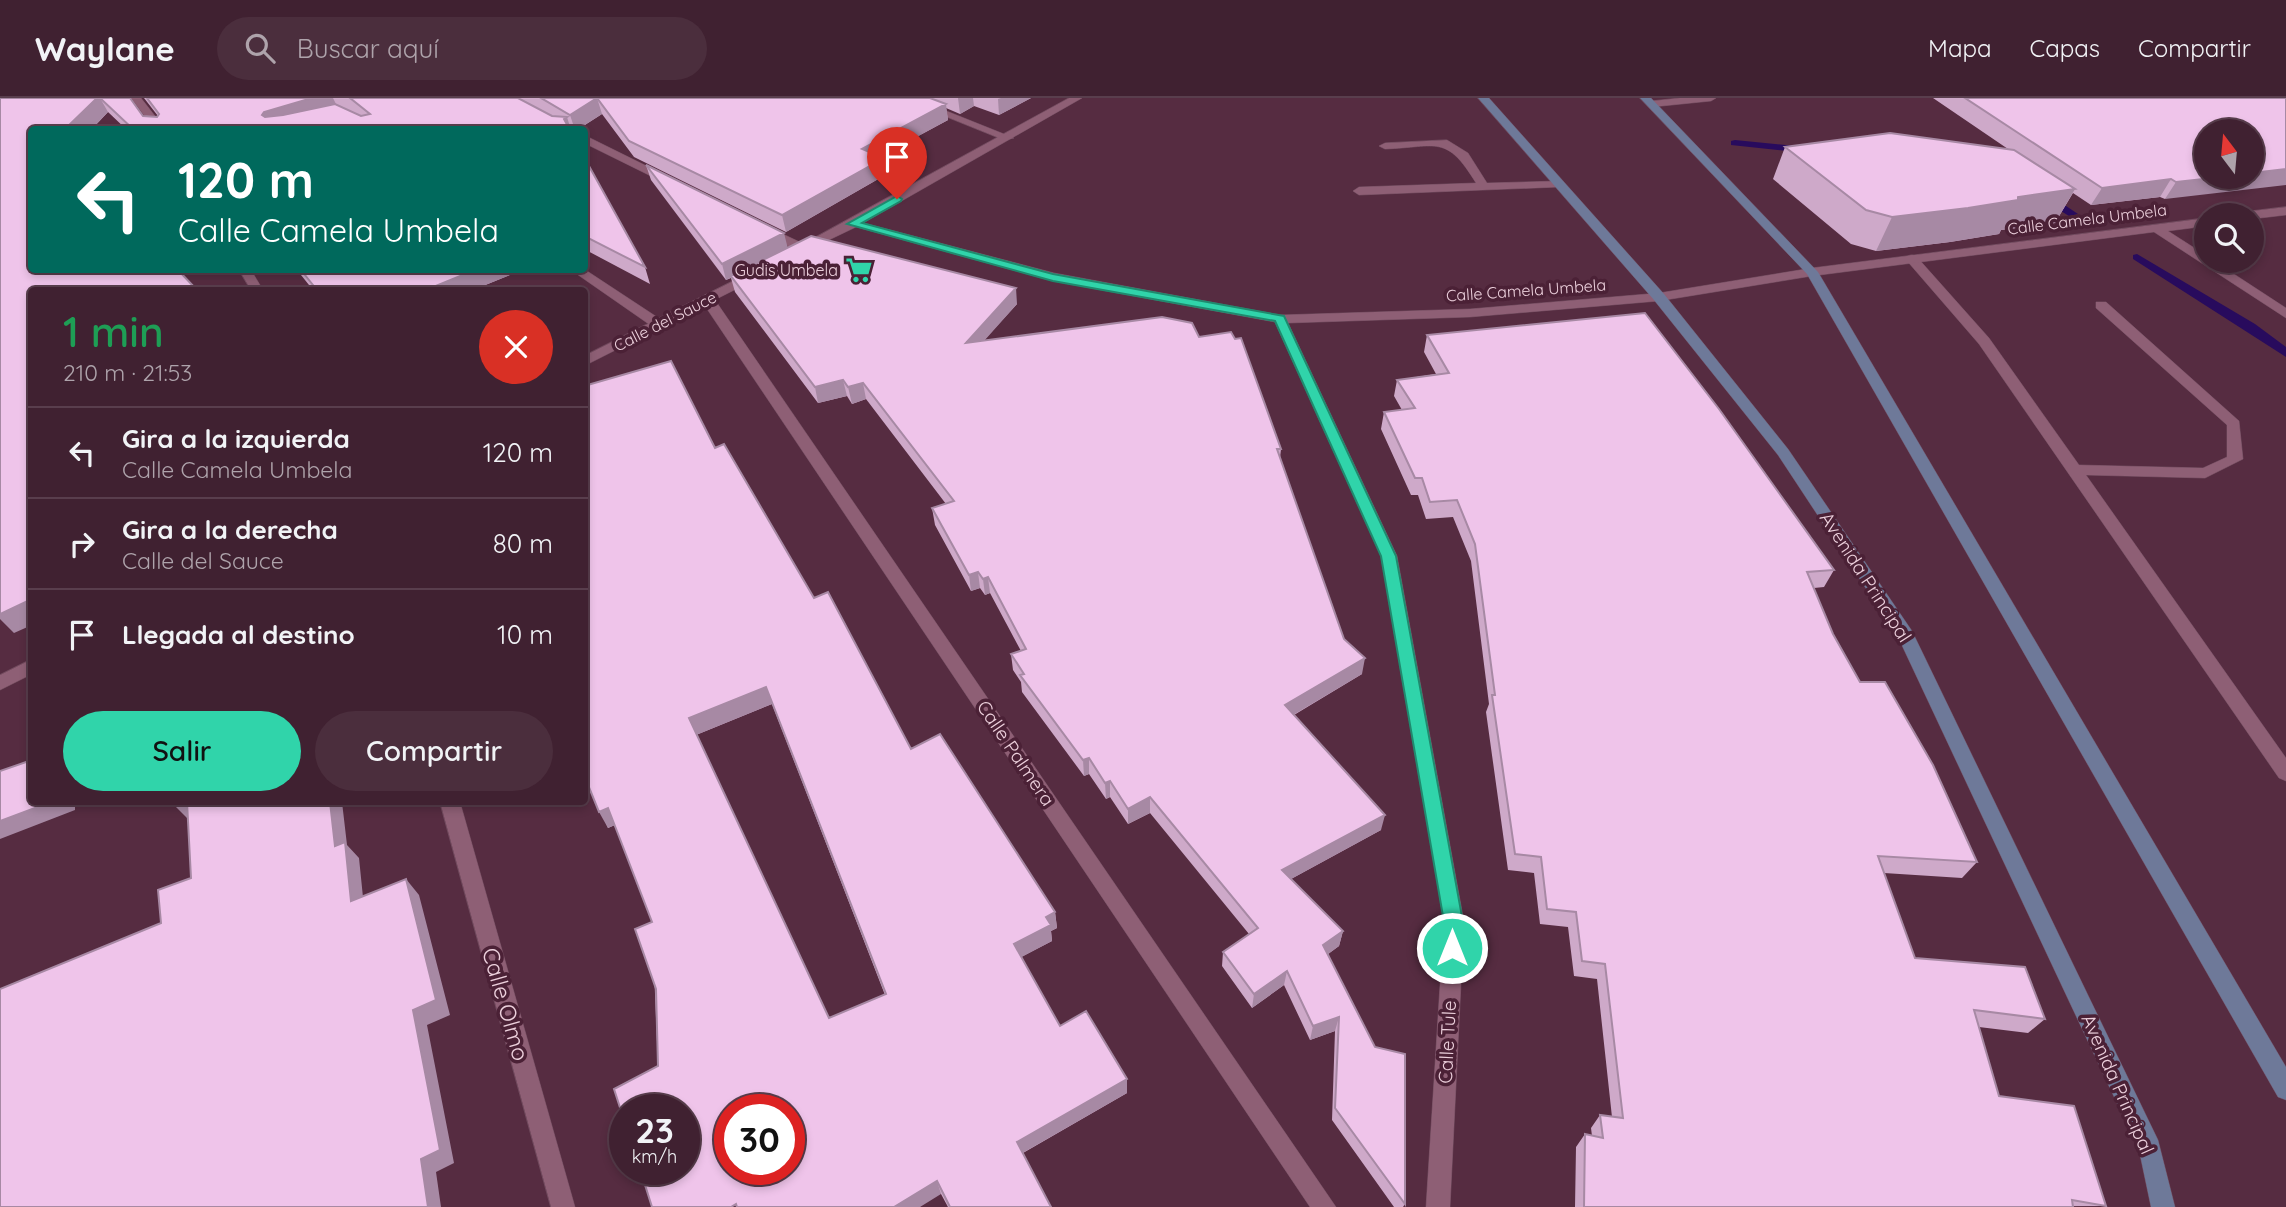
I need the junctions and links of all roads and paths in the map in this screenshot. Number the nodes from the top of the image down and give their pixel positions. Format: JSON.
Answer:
{"nodes":[{"id":1,"x":136,"y":98,"type":"edge"},
{"id":2,"x":905,"y":98,"type":"edge"},
{"id":3,"x":1077,"y":98,"type":"edge"},
{"id":4,"x":1483,"y":98,"type":"edge"},
{"id":5,"x":1711,"y":98,"type":"edge"},
{"id":6,"x":1648,"y":101,"type":"edge"},
{"id":7,"x":158,"y":126,"type":"edge"},
{"id":8,"x":1008,"y":138,"type":"junction"},
{"id":9,"x":588,"y":140,"type":"edge"},
{"id":10,"x":1385,"y":146,"type":"dead end"},
{"id":11,"x":1559,"y":184,"type":"junction"},
{"id":12,"x":1483,"y":186,"type":"junction"},
{"id":13,"x":681,"y":187,"type":"edge"},
{"id":14,"x":1359,"y":191,"type":"dead end"},
{"id":15,"x":2286,"y":211,"type":"edge"},
{"id":16,"x":2264,"y":214,"type":"edge"},
{"id":17,"x":754,"y":223,"type":"edge"},
{"id":18,"x":852,"y":224,"type":"junction"},
{"id":19,"x":2194,"y":224,"type":"edge"},
{"id":20,"x":2156,"y":228,"type":"junction"},
{"id":21,"x":1912,"y":260,"type":"junction"},
{"id":22,"x":767,"y":267,"type":"edge"},
{"id":23,"x":1812,"y":272,"type":"junction"},
{"id":24,"x":582,"y":273,"type":"edge"},
{"id":25,"x":1659,"y":297,"type":"junction"},
{"id":26,"x":708,"y":300,"type":"junction"},
{"id":27,"x":2101,"y":304,"type":"dead end"},
{"id":28,"x":2286,"y":314,"type":"edge"},
{"id":29,"x":1280,"y":319,"type":"junction"},
{"id":30,"x":658,"y":324,"type":"junction"},
{"id":31,"x":588,"y":360,"type":"edge"},
{"id":32,"x":2075,"y":470,"type":"junction"},
{"id":33,"x":28,"y":667,"type":"edge"},
{"id":34,"x":0,"y":683,"type":"edge"},
{"id":35,"x":2286,"y":773,"type":"edge"},
{"id":36,"x":451,"y":805,"type":"edge"},
{"id":37,"x":2286,"y":1089,"type":"edge"},
{"id":38,"x":563,"y":1207,"type":"edge"},
{"id":39,"x":1325,"y":1207,"type":"edge"},
{"id":40,"x":1438,"y":1207,"type":"edge"},
{"id":41,"x":2163,"y":1207,"type":"edge"}],
"edges":[{"from":1,"to":7,"type":"street"},
{"from":2,"to":8,"type":"street"},
{"from":3,"to":8,"type":"street"},
{"from":4,"to":11,"type":"main road","name":"Avenida Principal"},
{"from":5,"to":6,"type":"street"},
{"from":6,"to":23,"type":"main road"},
{"from":8,"to":18,"type":"street"},
{"from":9,"to":13,"type":"street"},
{"from":10,"to":12,"type":"street"},
{"from":11,"to":12,"type":"street"},
{"from":11,"to":25,"type":"main road","name":"Avenida Principal"},
{"from":12,"to":14,"type":"street"},
{"from":15,"to":16,"type":"street"},
{"from":17,"to":18,"type":"street"},
{"from":18,"to":29,"type":"street","name":"Calle Camela Umbela"},
{"from":19,"to":20,"type":"street","name":"Calle Camela Umbela"},
{"from":20,"to":21,"type":"street","name":"Calle Camela Umbela"},
{"from":20,"to":28,"type":"street"},
{"from":21,"to":23,"type":"street","name":"Calle Camela Umbela"},
{"from":21,"to":32,"type":"street"},
{"from":22,"to":26,"type":"street","name":"Calle del Sauce"},
{"from":23,"to":25,"type":"street","name":"Calle Camela Umbela"},
{"from":23,"to":37,"type":"main road"},
{"from":24,"to":30,"type":"street"},
{"from":25,"to":29,"type":"street","name":"Calle Camela Umbela"},
{"from":25,"to":41,"type":"main road","name":"Avenida Principal"},
{"from":26,"to":30,"type":"street","name":"Calle del Sauce"},
{"from":26,"to":39,"type":"street","name":"Calle Palmera"},
{"from":27,"to":32,"type":"street"},
{"from":29,"to":40,"type":"street","name":"Calle Tule"},
{"from":30,"to":31,"type":"street","name":"Calle del Sauce"},
{"from":32,"to":35,"type":"street"},
{"from":33,"to":34,"type":"street"},
{"from":36,"to":38,"type":"street","name":"Calle Olmo"}]}
